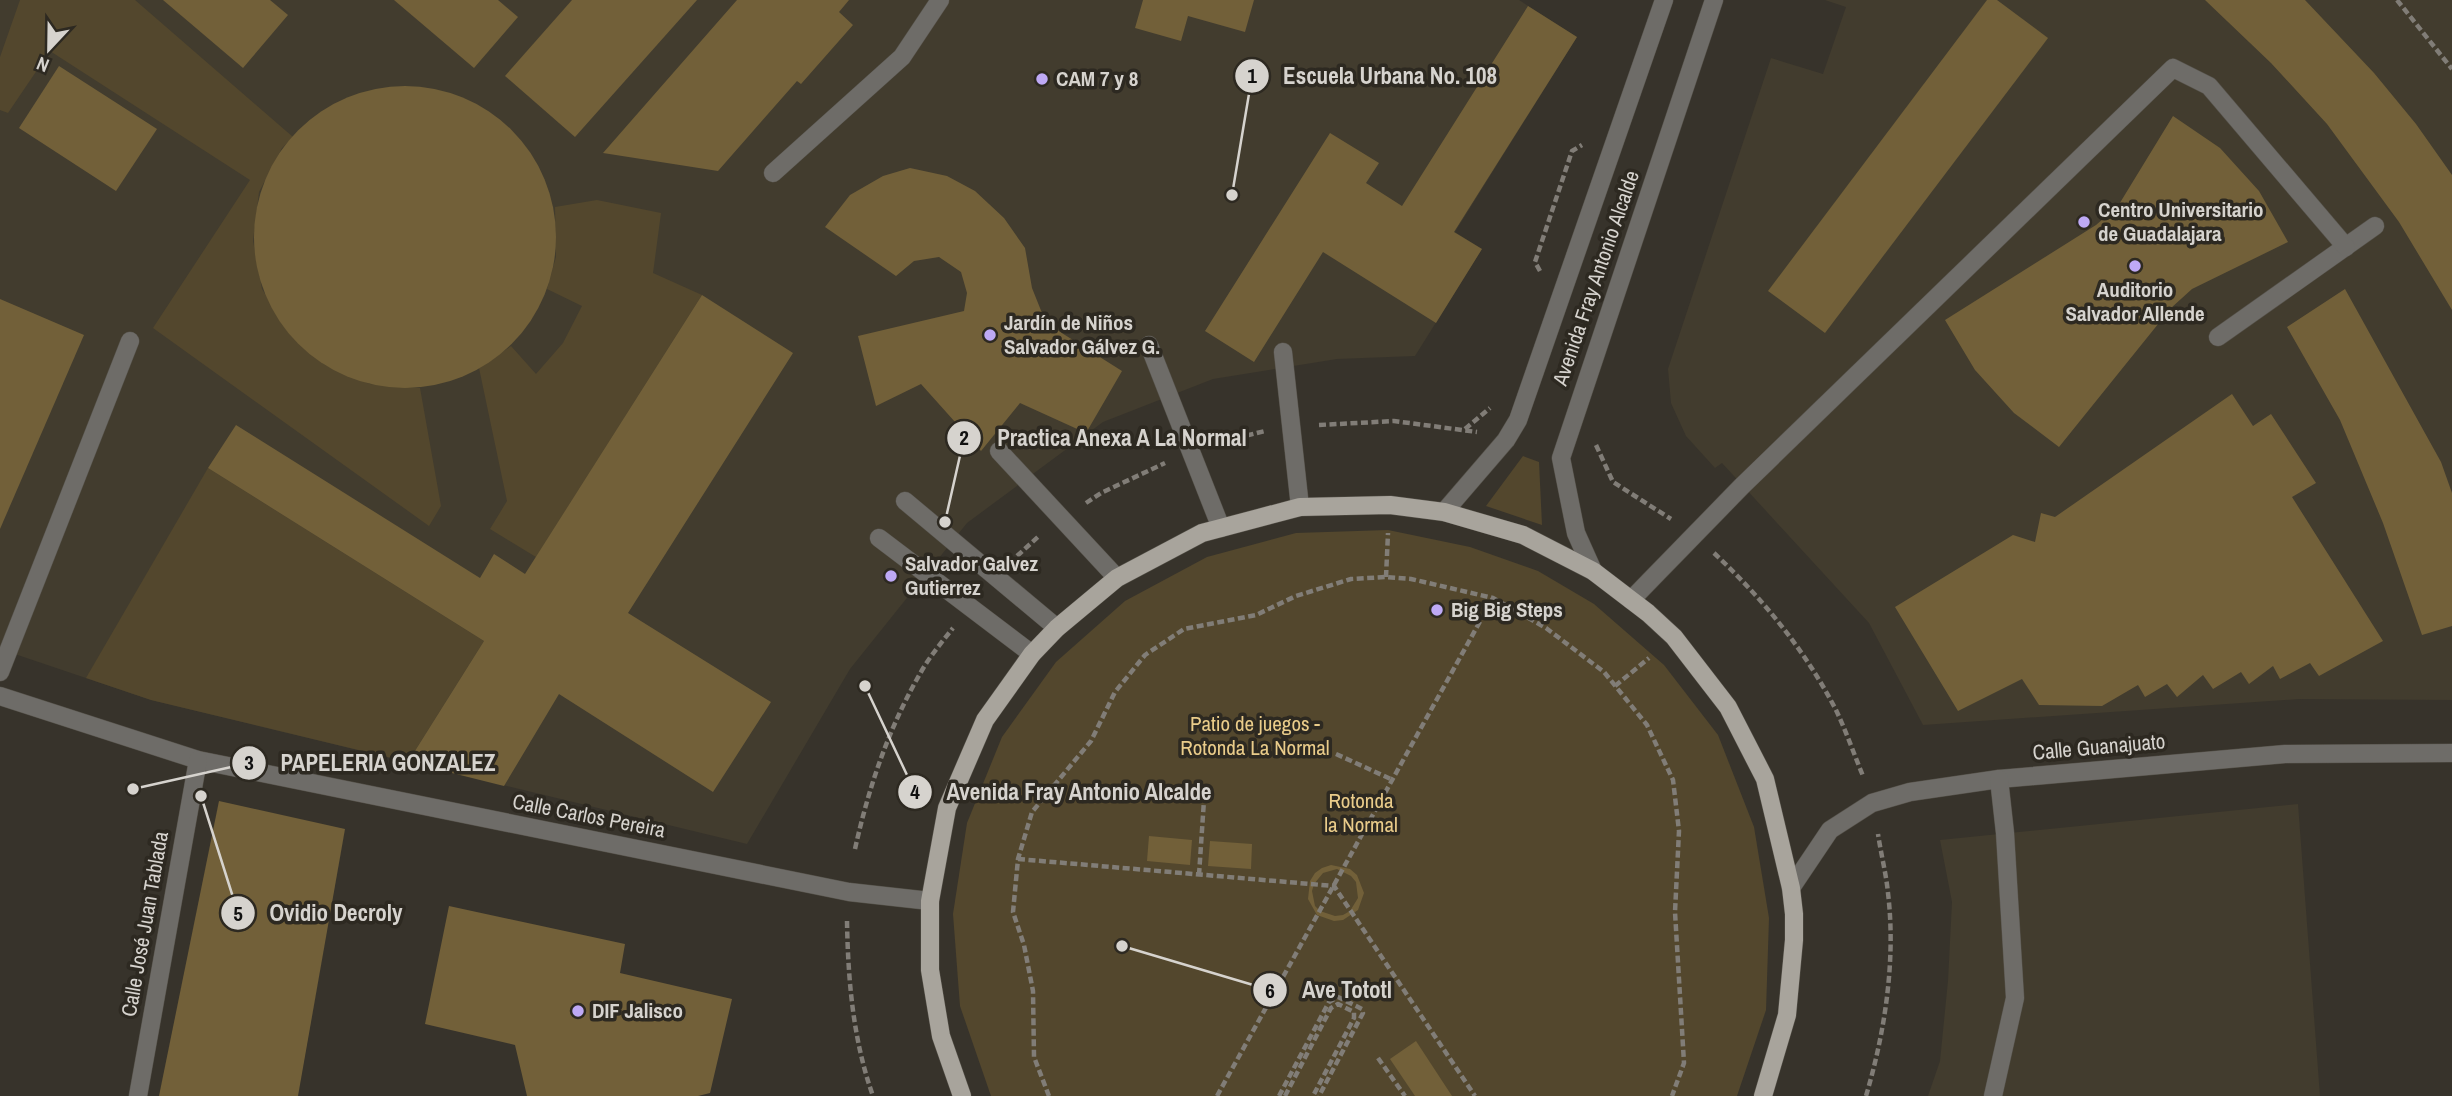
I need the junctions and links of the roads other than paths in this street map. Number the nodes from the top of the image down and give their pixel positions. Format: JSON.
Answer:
{"nodes":[{"id":1,"x":940,"y":0,"type":"edge"},
{"id":2,"x":1664,"y":0,"type":"edge"},
{"id":3,"x":1714,"y":0,"type":"edge"},
{"id":4,"x":773,"y":173,"type":"dead end"},
{"id":5,"x":2375,"y":226,"type":"dead end"},
{"id":6,"x":2346,"y":247,"type":"junction"},
{"id":7,"x":2218,"y":337,"type":"dead end"},
{"id":8,"x":130,"y":341,"type":"dead end"},
{"id":9,"x":1149,"y":345,"type":"dead end"},
{"id":10,"x":1283,"y":352,"type":"dead end"},
{"id":11,"x":999,"y":451,"type":"dead end"},
{"id":12,"x":905,"y":501,"type":"dead end"},
{"id":13,"x":1300,"y":507,"type":"junction"},
{"id":14,"x":1444,"y":512,"type":"junction"},
{"id":15,"x":1221,"y":528,"type":"junction"},
{"id":16,"x":878,"y":538,"type":"dead end"},
{"id":17,"x":1593,"y":571,"type":"junction"},
{"id":18,"x":1116,"y":578,"type":"junction"},
{"id":19,"x":1631,"y":600,"type":"junction"},
{"id":20,"x":1057,"y":628,"type":"junction"},
{"id":21,"x":1032,"y":654,"type":"junction"},
{"id":22,"x":0,"y":672,"type":"edge"},
{"id":23,"x":0,"y":696,"type":"edge"},
{"id":24,"x":2452,"y":753,"type":"edge"},
{"id":25,"x":198,"y":760,"type":"junction"},
{"id":26,"x":1999,"y":779,"type":"junction"},
{"id":27,"x":1791,"y":888,"type":"junction"},
{"id":28,"x":930,"y":901,"type":"junction"},
{"id":29,"x":1766,"y":1095,"type":"edge"},
{"id":30,"x":138,"y":1096,"type":"edge"},
{"id":31,"x":962,"y":1096,"type":"edge"},
{"id":32,"x":1993,"y":1096,"type":"edge"}],
"edges":[{"from":1,"to":4,"type":"street"},
{"from":2,"to":14,"type":"street","name":"Avenida Fray Antonio Alcalde"},
{"from":3,"to":17,"type":"street","name":"Avenida Fray Antonio Alcalde"},
{"from":5,"to":6,"type":"street"},
{"from":6,"to":7,"type":"street"},
{"from":6,"to":19,"type":"street"},
{"from":8,"to":22,"type":"street"},
{"from":9,"to":15,"type":"street"},
{"from":10,"to":13,"type":"street"},
{"from":11,"to":18,"type":"street"},
{"from":12,"to":20,"type":"street"},
{"from":13,"to":14,"type":"main road"},
{"from":13,"to":15,"type":"main road"},
{"from":14,"to":17,"type":"main road"},
{"from":15,"to":18,"type":"main road"},
{"from":16,"to":21,"type":"street"},
{"from":17,"to":19,"type":"main road"},
{"from":18,"to":20,"type":"main road"},
{"from":19,"to":27,"type":"main road"},
{"from":20,"to":21,"type":"main road"},
{"from":21,"to":28,"type":"main road"},
{"from":23,"to":25,"type":"street","name":"Calle Carlos Pereira"},
{"from":24,"to":26,"type":"street","name":"Calle Guanajuato"},
{"from":25,"to":28,"type":"street","name":"Calle Carlos Pereira"},
{"from":25,"to":30,"type":"street","name":"Calle José Juan Tablada"},
{"from":26,"to":27,"type":"street","name":"Calle Guanajuato"},
{"from":26,"to":32,"type":"street"},
{"from":27,"to":29,"type":"main road"},
{"from":28,"to":31,"type":"main road"}]}
